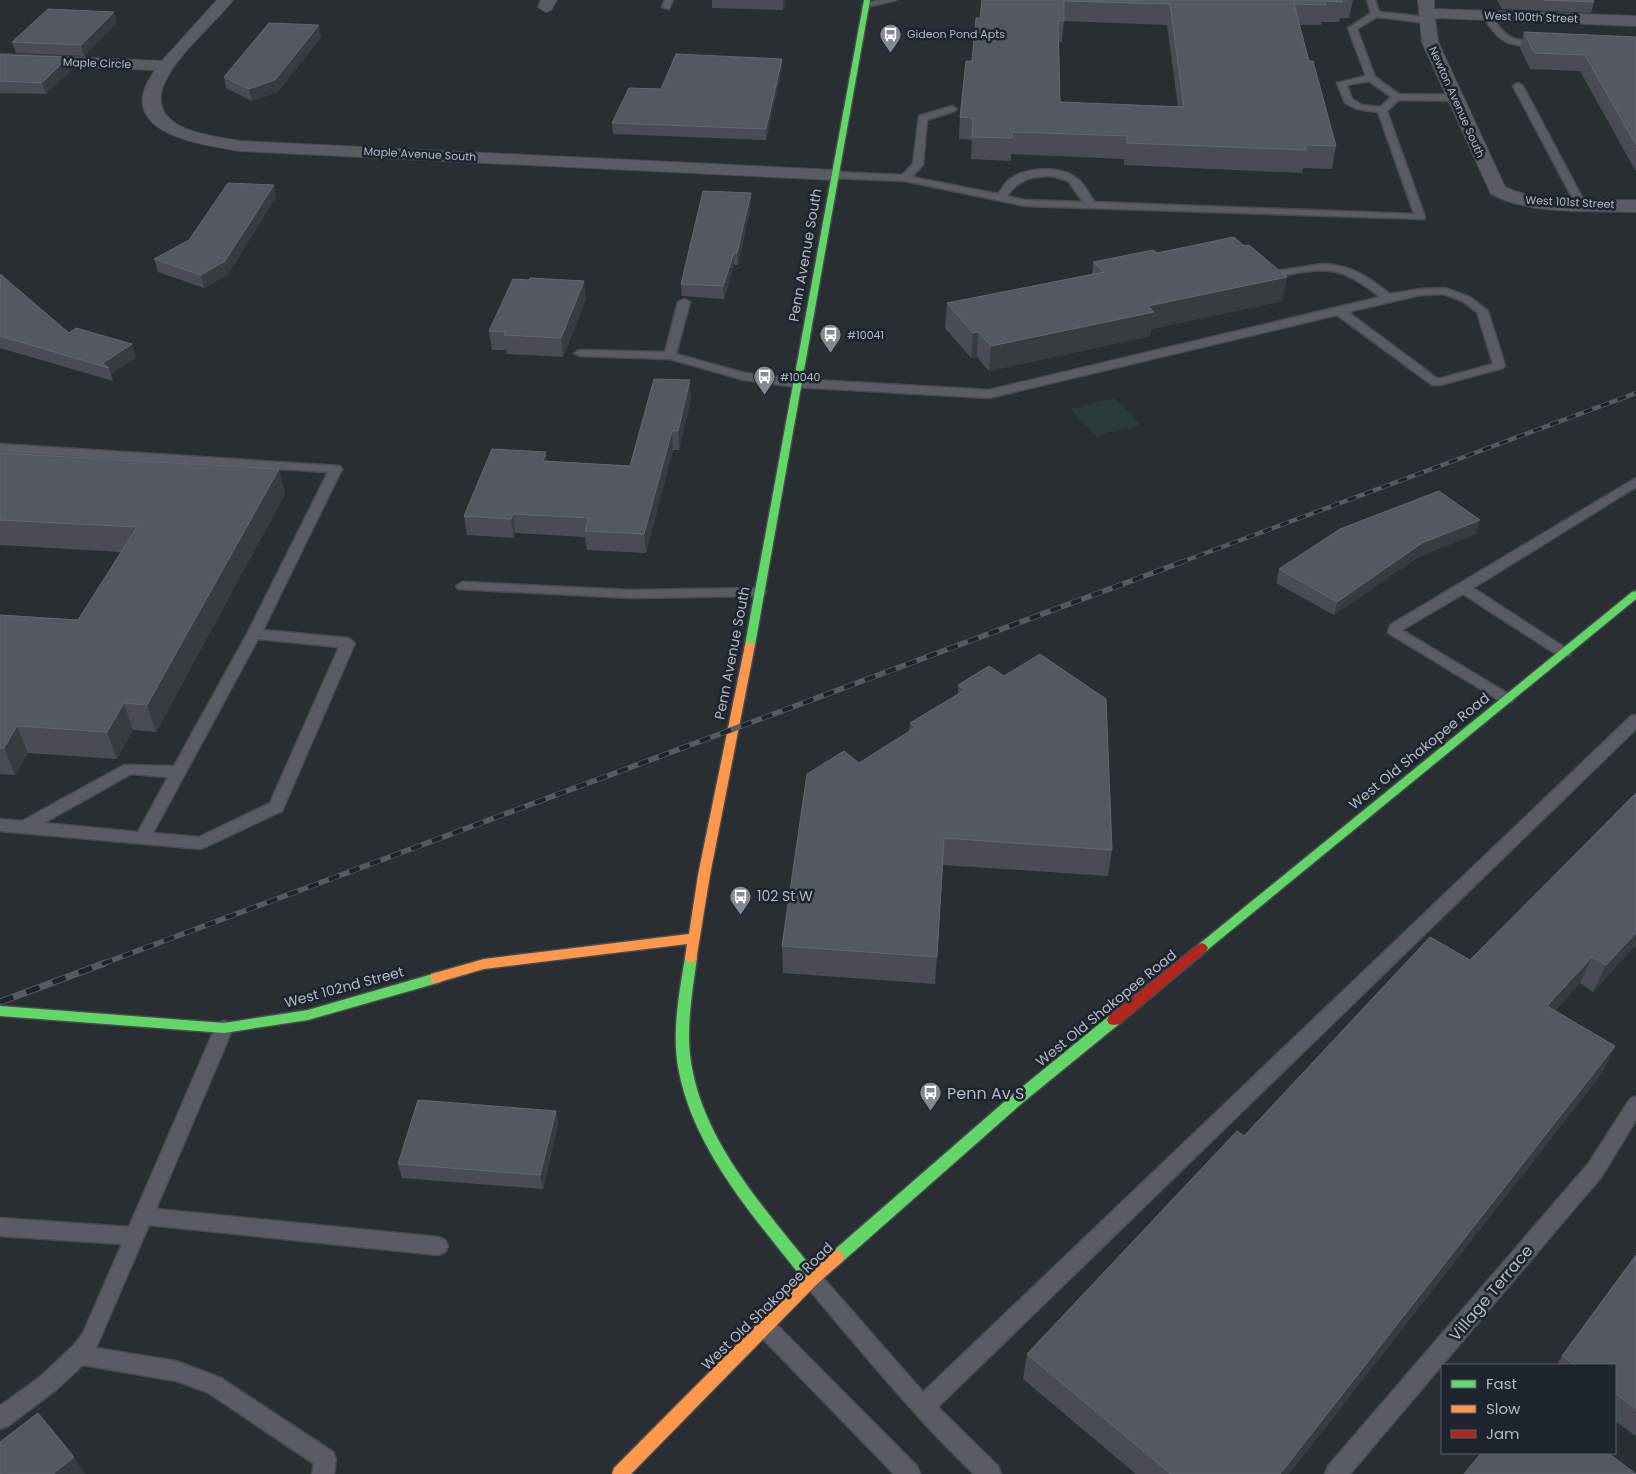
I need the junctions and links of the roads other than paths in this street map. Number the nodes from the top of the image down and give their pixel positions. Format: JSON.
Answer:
{"nodes":[{"id":1,"x":224,"y":0,"type":"edge"},
{"id":2,"x":893,"y":0,"type":"edge"},
{"id":3,"x":1370,"y":0,"type":"edge"},
{"id":4,"x":866,"y":2,"type":"edge"},
{"id":5,"x":1427,"y":11,"type":"edge"},
{"id":6,"x":1376,"y":14,"type":"junction"},
{"id":7,"x":1487,"y":15,"type":"junction"},
{"id":8,"x":1636,"y":21,"type":"edge"},
{"id":9,"x":1549,"y":44,"type":"edge"},
{"id":10,"x":0,"y":59,"type":"edge"},
{"id":11,"x":164,"y":66,"type":"junction"},
{"id":12,"x":1371,"y":78,"type":"junction"},
{"id":13,"x":1518,"y":86,"type":"dead end"},
{"id":14,"x":1397,"y":96,"type":"junction"},
{"id":15,"x":1455,"y":98,"type":"junction"},
{"id":16,"x":952,"y":109,"type":"dead end"},
{"id":17,"x":1382,"y":110,"type":"junction"},
{"id":18,"x":835,"y":175,"type":"junction"},
{"id":19,"x":904,"y":178,"type":"junction"},
{"id":20,"x":1505,"y":196,"type":"joint"},
{"id":21,"x":1000,"y":198,"type":"junction"},
{"id":22,"x":1580,"y":203,"type":"junction"},
{"id":23,"x":1090,"y":205,"type":"junction"},
{"id":24,"x":1636,"y":206,"type":"edge"},
{"id":25,"x":1269,"y":275,"type":"edge"},
{"id":26,"x":1388,"y":298,"type":"junction"},
{"id":27,"x":684,"y":302,"type":"edge"},
{"id":28,"x":1339,"y":311,"type":"junction"},
{"id":29,"x":580,"y":353,"type":"dead end"},
{"id":30,"x":670,"y":356,"type":"junction"},
{"id":31,"x":797,"y":384,"type":"junction"},
{"id":32,"x":0,"y":448,"type":"edge"},
{"id":33,"x":1636,"y":482,"type":"edge"},
{"id":34,"x":463,"y":586,"type":"dead end"},
{"id":35,"x":1463,"y":588,"type":"junction"},
{"id":36,"x":759,"y":592,"type":"junction"},
{"id":37,"x":1636,"y":594,"type":"edge"},
{"id":38,"x":254,"y":634,"type":"junction"},
{"id":39,"x":1564,"y":653,"type":"junction"},
{"id":40,"x":1507,"y":699,"type":"junction"},
{"id":41,"x":1636,"y":720,"type":"edge"},
{"id":42,"x":179,"y":772,"type":"junction"},
{"id":43,"x":0,"y":825,"type":"edge"},
{"id":44,"x":25,"y":827,"type":"junction"},
{"id":45,"x":143,"y":838,"type":"junction"},
{"id":46,"x":693,"y":938,"type":"junction"},
{"id":47,"x":0,"y":1012,"type":"edge"},
{"id":48,"x":224,"y":1028,"type":"junction"},
{"id":49,"x":1636,"y":1104,"type":"edge"},
{"id":50,"x":144,"y":1216,"type":"junction"},
{"id":51,"x":0,"y":1227,"type":"edge"},
{"id":52,"x":136,"y":1236,"type":"junction"},
{"id":53,"x":438,"y":1246,"type":"dead end"},
{"id":54,"x":812,"y":1279,"type":"junction"},
{"id":55,"x":765,"y":1327,"type":"junction"},
{"id":56,"x":80,"y":1355,"type":"junction"},
{"id":57,"x":924,"y":1406,"type":"junction"},
{"id":58,"x":0,"y":1419,"type":"edge"},
{"id":59,"x":323,"y":1474,"type":"edge"},
{"id":60,"x":620,"y":1474,"type":"edge"},
{"id":61,"x":909,"y":1474,"type":"edge"},
{"id":62,"x":990,"y":1474,"type":"edge"},
{"id":63,"x":1336,"y":1474,"type":"edge"}],
"edges":[{"from":1,"to":11,"type":"street","name":"Maple Avenue South"},
{"from":2,"to":4,"type":"lane"},
{"from":3,"to":6,"type":"lane"},
{"from":4,"to":18,"type":"main road","name":"Penn Avenue South"},
{"from":5,"to":6,"type":"lane"},
{"from":5,"to":7,"type":"street","name":"West 100th Street"},
{"from":5,"to":15,"type":"street","name":"Newton Avenue South"},
{"from":6,"to":12,"type":"lane"},
{"from":7,"to":8,"type":"street","name":"West 100th Street"},
{"from":7,"to":9,"type":"lane"},
{"from":10,"to":11,"type":"street","name":"Maple Circle"},
{"from":11,"to":18,"type":"street","name":"Maple Avenue South"},
{"from":12,"to":14,"type":"lane"},
{"from":12,"to":17,"type":"lane"},
{"from":13,"to":22,"type":"lane"},
{"from":14,"to":15,"type":"lane"},
{"from":14,"to":17,"type":"lane"},
{"from":15,"to":20,"type":"street","name":"Newton Avenue South"},
{"from":16,"to":19,"type":"lane"},
{"from":17,"to":23,"type":"lane"},
{"from":18,"to":19,"type":"lane"},
{"from":18,"to":31,"type":"main road","name":"Penn Avenue South"},
{"from":19,"to":21,"type":"lane"},
{"from":20,"to":22,"type":"street","name":"West 101st Street"},
{"from":21,"to":23,"type":"lane"},
{"from":21,"to":23,"type":"lane"},
{"from":22,"to":24,"type":"street","name":"West 101st Street"},
{"from":25,"to":26,"type":"lane"},
{"from":26,"to":28,"type":"lane"},
{"from":26,"to":28,"type":"lane"},
{"from":27,"to":30,"type":"lane"},
{"from":28,"to":31,"type":"lane"},
{"from":29,"to":30,"type":"lane"},
{"from":30,"to":31,"type":"lane"},
{"from":31,"to":36,"type":"main road","name":"Penn Avenue South"},
{"from":32,"to":38,"type":"lane"},
{"from":33,"to":35,"type":"lane"},
{"from":34,"to":36,"type":"lane"},
{"from":35,"to":39,"type":"lane"},
{"from":35,"to":40,"type":"lane"},
{"from":36,"to":46,"type":"main road","name":"Penn Avenue South"},
{"from":37,"to":39,"type":"main road","name":"West Old Shakopee Road"},
{"from":38,"to":42,"type":"lane"},
{"from":38,"to":45,"type":"lane"},
{"from":39,"to":40,"type":"main road","name":"West Old Shakopee Road"},
{"from":40,"to":54,"type":"main road","name":"West Old Shakopee Road"},
{"from":41,"to":57,"type":"lane"},
{"from":42,"to":44,"type":"lane"},
{"from":42,"to":45,"type":"lane"},
{"from":43,"to":44,"type":"lane"},
{"from":44,"to":45,"type":"lane"},
{"from":46,"to":48,"type":"main road","name":"West 102nd Street"},
{"from":46,"to":54,"type":"main road","name":"Penn Avenue South"},
{"from":47,"to":48,"type":"main road","name":"West 102nd Street"},
{"from":48,"to":50,"type":"lane"},
{"from":49,"to":63,"type":"lane","name":"Village Terrace"},
{"from":50,"to":52,"type":"lane"},
{"from":50,"to":53,"type":"lane"},
{"from":51,"to":52,"type":"lane"},
{"from":52,"to":56,"type":"lane"},
{"from":54,"to":55,"type":"main road","name":"West Old Shakopee Road"},
{"from":54,"to":57,"type":"lane"},
{"from":55,"to":60,"type":"main road","name":"West Old Shakopee Road"},
{"from":55,"to":61,"type":"lane"},
{"from":56,"to":58,"type":"lane"},
{"from":56,"to":59,"type":"lane"},
{"from":57,"to":62,"type":"lane"}]}
